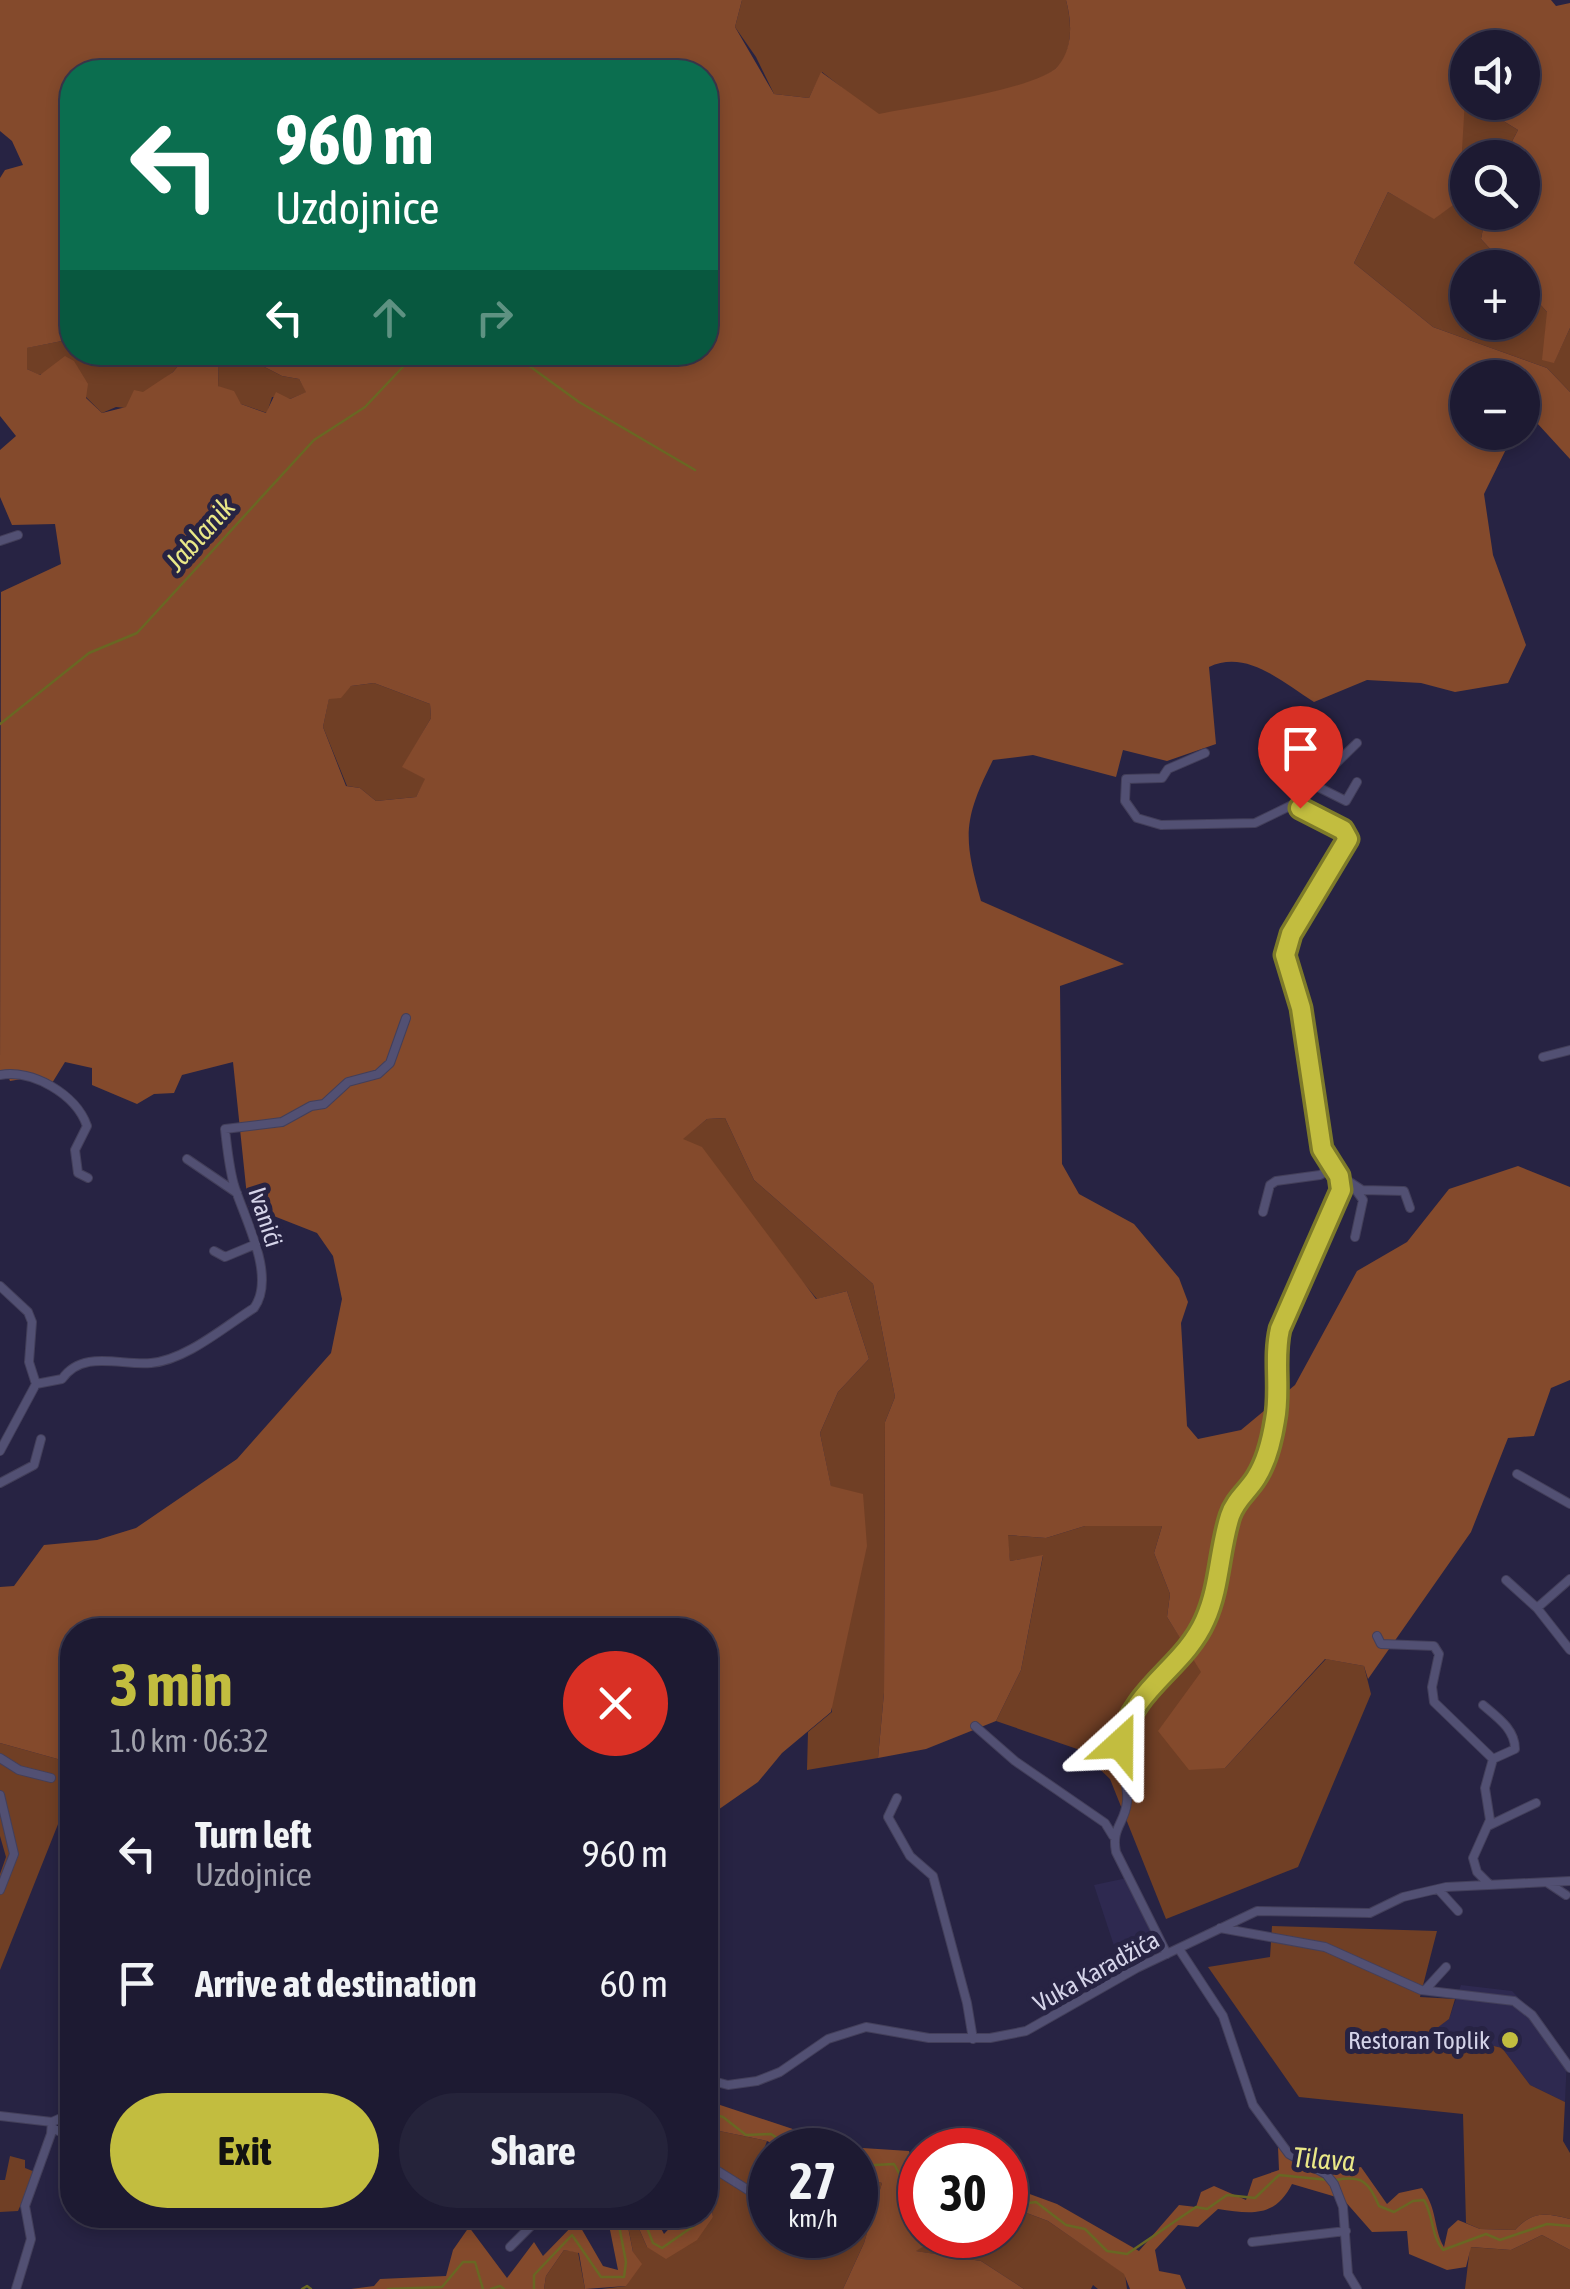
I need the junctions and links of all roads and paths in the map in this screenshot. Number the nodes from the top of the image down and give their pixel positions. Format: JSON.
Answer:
{"nodes":[{"id":1,"x":18,"y":535,"type":"dead end"},
{"id":2,"x":0,"y":541,"type":"edge"},
{"id":3,"x":1357,"y":743,"type":"dead end"},
{"id":4,"x":1205,"y":752,"type":"dead end"},
{"id":5,"x":1357,"y":782,"type":"dead end"},
{"id":6,"x":1316,"y":786,"type":"junction"},
{"id":7,"x":1294,"y":804,"type":"junction"},
{"id":8,"x":406,"y":1018,"type":"dead end"},
{"id":9,"x":1570,"y":1050,"type":"edge"},
{"id":10,"x":1543,"y":1057,"type":"dead end"},
{"id":11,"x":0,"y":1076,"type":"edge"},
{"id":12,"x":187,"y":1158,"type":"dead end"},
{"id":13,"x":1335,"y":1172,"type":"junction"},
{"id":14,"x":88,"y":1178,"type":"dead end"},
{"id":15,"x":1352,"y":1185,"type":"junction"},
{"id":16,"x":237,"y":1193,"type":"junction"},
{"id":17,"x":1410,"y":1208,"type":"dead end"},
{"id":18,"x":1263,"y":1212,"type":"dead end"},
{"id":19,"x":1355,"y":1237,"type":"dead end"},
{"id":20,"x":256,"y":1244,"type":"junction"},
{"id":21,"x":214,"y":1251,"type":"dead end"},
{"id":22,"x":0,"y":1286,"type":"edge"},
{"id":23,"x":36,"y":1384,"type":"junction"},
{"id":24,"x":42,"y":1439,"type":"dead end"},
{"id":25,"x":0,"y":1451,"type":"edge"},
{"id":26,"x":1517,"y":1474,"type":"dead end"},
{"id":27,"x":0,"y":1482,"type":"edge"},
{"id":28,"x":1570,"y":1504,"type":"edge"},
{"id":29,"x":1570,"y":1578,"type":"edge"},
{"id":30,"x":1506,"y":1580,"type":"dead end"},
{"id":31,"x":1536,"y":1608,"type":"junction"},
{"id":32,"x":1377,"y":1636,"type":"dead end"},
{"id":33,"x":1570,"y":1650,"type":"edge"},
{"id":34,"x":1483,"y":1705,"type":"dead end"},
{"id":35,"x":975,"y":1726,"type":"dead end"},
{"id":36,"x":0,"y":1758,"type":"edge"},
{"id":37,"x":1492,"y":1759,"type":"junction"},
{"id":38,"x":51,"y":1778,"type":"dead end"},
{"id":39,"x":0,"y":1794,"type":"edge"},
{"id":40,"x":897,"y":1798,"type":"dead end"},
{"id":41,"x":1536,"y":1803,"type":"dead end"},
{"id":42,"x":1488,"y":1826,"type":"junction"},
{"id":43,"x":1113,"y":1836,"type":"junction"},
{"id":44,"x":1570,"y":1881,"type":"edge"},
{"id":45,"x":1548,"y":1883,"type":"junction"},
{"id":46,"x":1490,"y":1884,"type":"junction"},
{"id":47,"x":1438,"y":1889,"type":"junction"},
{"id":48,"x":0,"y":1890,"type":"edge"},
{"id":49,"x":1566,"y":1895,"type":"dead end"},
{"id":50,"x":1458,"y":1911,"type":"dead end"},
{"id":51,"x":1220,"y":1928,"type":"junction"},
{"id":52,"x":1179,"y":1949,"type":"junction"},
{"id":53,"x":1167,"y":1954,"type":"junction"},
{"id":54,"x":1446,"y":1967,"type":"dead end"},
{"id":55,"x":1439,"y":1974,"type":"junction"},
{"id":56,"x":1451,"y":1978,"type":"dead end"},
{"id":57,"x":1425,"y":1990,"type":"junction"},
{"id":58,"x":973,"y":2038,"type":"junction"},
{"id":59,"x":1570,"y":2068,"type":"edge"},
{"id":60,"x":718,"y":2083,"type":"edge"},
{"id":61,"x":0,"y":2116,"type":"edge"},
{"id":62,"x":60,"y":2120,"type":"edge"},
{"id":63,"x":52,"y":2125,"type":"junction"},
{"id":64,"x":60,"y":2130,"type":"edge"},
{"id":65,"x":718,"y":2172,"type":"edge"},
{"id":66,"x":748,"y":2190,"type":"edge"},
{"id":67,"x":529,"y":2228,"type":"edge"},
{"id":68,"x":1346,"y":2231,"type":"junction"},
{"id":69,"x":1252,"y":2242,"type":"dead end"},
{"id":70,"x":510,"y":2247,"type":"dead end"},
{"id":71,"x":16,"y":2289,"type":"edge"},
{"id":72,"x":1357,"y":2289,"type":"edge"}],
"edges":[{"from":1,"to":2,"type":"street"},
{"from":3,"to":6,"type":"street"},
{"from":4,"to":7,"type":"street"},
{"from":5,"to":6,"type":"street"},
{"from":6,"to":7,"type":"street"},
{"from":7,"to":13,"type":"street"},
{"from":8,"to":16,"type":"street","name":"Ivanići"},
{"from":9,"to":10,"type":"street"},
{"from":11,"to":14,"type":"street"},
{"from":12,"to":16,"type":"street"},
{"from":13,"to":15,"type":"street"},
{"from":13,"to":18,"type":"street"},
{"from":13,"to":43,"type":"street"},
{"from":15,"to":17,"type":"street"},
{"from":15,"to":19,"type":"street"},
{"from":16,"to":20,"type":"street","name":"Ivanići"},
{"from":20,"to":21,"type":"street"},
{"from":20,"to":23,"type":"street","name":"Ivanići"},
{"from":22,"to":23,"type":"street"},
{"from":23,"to":25,"type":"street"},
{"from":24,"to":27,"type":"street"},
{"from":26,"to":28,"type":"street"},
{"from":29,"to":31,"type":"street"},
{"from":30,"to":31,"type":"street"},
{"from":31,"to":33,"type":"street"},
{"from":32,"to":37,"type":"street"},
{"from":34,"to":37,"type":"street"},
{"from":35,"to":43,"type":"street"},
{"from":36,"to":38,"type":"street"},
{"from":37,"to":42,"type":"street"},
{"from":39,"to":48,"type":"street"},
{"from":40,"to":58,"type":"street"},
{"from":41,"to":42,"type":"street"},
{"from":42,"to":46,"type":"street"},
{"from":43,"to":53,"type":"street"},
{"from":44,"to":45,"type":"street","name":"Vuka Karadžića"},
{"from":45,"to":46,"type":"street","name":"Vuka Karadžića"},
{"from":45,"to":49,"type":"street"},
{"from":46,"to":47,"type":"street","name":"Vuka Karadžića"},
{"from":47,"to":50,"type":"street"},
{"from":47,"to":51,"type":"street","name":"Vuka Karadžića"},
{"from":51,"to":52,"type":"street","name":"Vuka Karadžića"},
{"from":51,"to":57,"type":"street"},
{"from":52,"to":53,"type":"street","name":"Vuka Karadžića"},
{"from":52,"to":68,"type":"street","name":"Vuka Karadžića"},
{"from":53,"to":58,"type":"street","name":"Vuka Karadžića"},
{"from":54,"to":55,"type":"street"},
{"from":55,"to":56,"type":"street"},
{"from":55,"to":57,"type":"street"},
{"from":57,"to":59,"type":"street"},
{"from":58,"to":60,"type":"street","name":"Vuka Karadžića"},
{"from":61,"to":63,"type":"street"},
{"from":62,"to":63,"type":"street"},
{"from":63,"to":64,"type":"street"},
{"from":63,"to":71,"type":"street"},
{"from":65,"to":66,"type":"street"},
{"from":67,"to":70,"type":"street"},
{"from":68,"to":69,"type":"street"},
{"from":68,"to":72,"type":"street","name":"Vuka Karadžića"}]}
